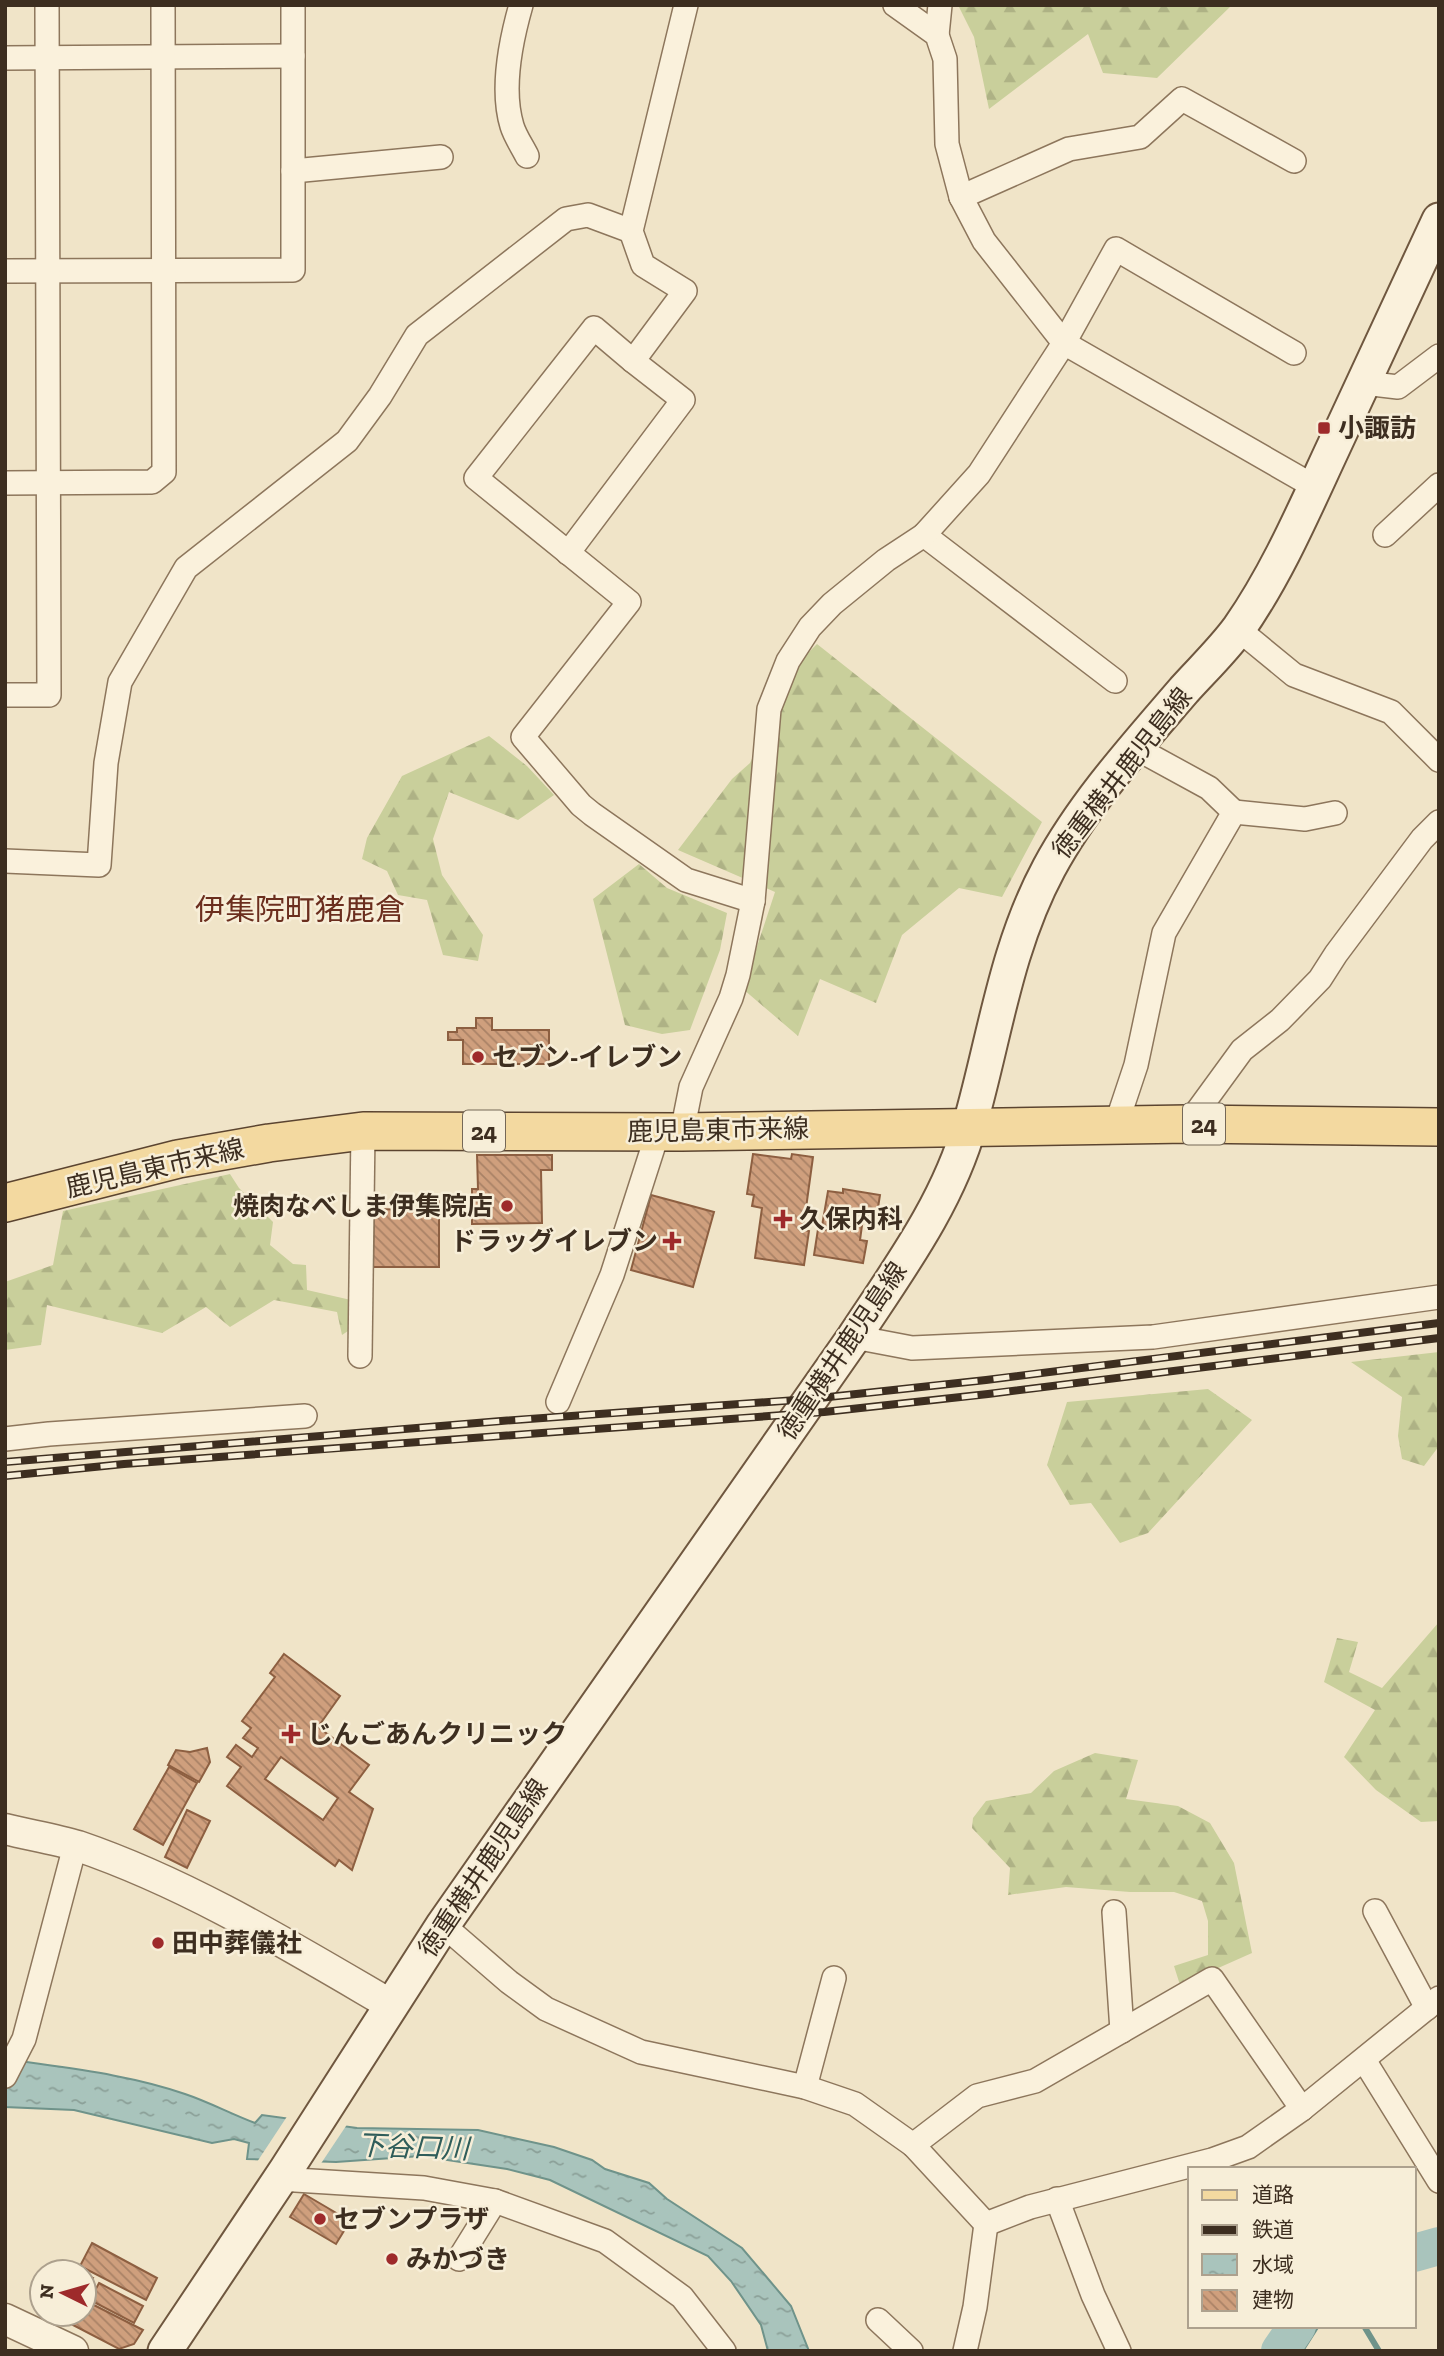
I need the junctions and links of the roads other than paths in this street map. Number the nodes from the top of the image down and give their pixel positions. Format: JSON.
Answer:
{"nodes":[{"id":1,"x":47,"y":5,"type":"edge"},
{"id":2,"x":163,"y":5,"type":"edge"},
{"id":3,"x":293,"y":5,"type":"edge"},
{"id":4,"x":521,"y":5,"type":"edge"},
{"id":5,"x":686,"y":5,"type":"edge"},
{"id":6,"x":895,"y":5,"type":"edge"},
{"id":7,"x":940,"y":5,"type":"edge"},
{"id":8,"x":937,"y":34,"type":"junction"},
{"id":9,"x":293,"y":56,"type":"junction"},
{"id":10,"x":163,"y":57,"type":"junction"},
{"id":11,"x":5,"y":58,"type":"edge"},
{"id":12,"x":47,"y":58,"type":"junction"},
{"id":13,"x":441,"y":156,"type":"dead end"},
{"id":14,"x":527,"y":156,"type":"dead end"},
{"id":15,"x":1294,"y":161,"type":"dead end"},
{"id":16,"x":293,"y":171,"type":"junction"},
{"id":17,"x":961,"y":197,"type":"junction"},
{"id":18,"x":1439,"y":220,"type":"edge"},
{"id":19,"x":631,"y":231,"type":"junction"},
{"id":20,"x":5,"y":271,"type":"edge"},
{"id":21,"x":49,"y":271,"type":"junction"},
{"id":22,"x":164,"y":271,"type":"junction"},
{"id":23,"x":1064,"y":343,"type":"junction"},
{"id":24,"x":1294,"y":353,"type":"dead end"},
{"id":25,"x":1439,"y":356,"type":"edge"},
{"id":26,"x":633,"y":361,"type":"junction"},
{"id":27,"x":1364,"y":383,"type":"junction"},
{"id":28,"x":5,"y":483,"type":"edge"},
{"id":29,"x":49,"y":483,"type":"junction"},
{"id":30,"x":1439,"y":485,"type":"edge"},
{"id":31,"x":1315,"y":487,"type":"junction"},
{"id":32,"x":924,"y":535,"type":"junction"},
{"id":33,"x":1385,"y":535,"type":"dead end"},
{"id":34,"x":568,"y":553,"type":"junction"},
{"id":35,"x":1238,"y":629,"type":"junction"},
{"id":36,"x":1115,"y":681,"type":"dead end"},
{"id":37,"x":5,"y":695,"type":"edge"},
{"id":38,"x":1134,"y":747,"type":"junction"},
{"id":39,"x":1439,"y":760,"type":"edge"},
{"id":40,"x":1234,"y":811,"type":"junction"},
{"id":41,"x":1335,"y":813,"type":"dead end"},
{"id":42,"x":1439,"y":822,"type":"edge"},
{"id":43,"x":5,"y":862,"type":"edge"},
{"id":44,"x":752,"y":901,"type":"junction"},
{"id":45,"x":1188,"y":1124,"type":"junction"},
{"id":46,"x":1116,"y":1125,"type":"junction"},
{"id":47,"x":970,"y":1126,"type":"junction"},
{"id":48,"x":1439,"y":1127,"type":"edge"},
{"id":49,"x":363,"y":1131,"type":"junction"},
{"id":50,"x":670,"y":1132,"type":"junction"},
{"id":51,"x":5,"y":1203,"type":"edge"},
{"id":52,"x":1439,"y":1297,"type":"edge"},
{"id":53,"x":854,"y":1337,"type":"junction"},
{"id":54,"x":360,"y":1356,"type":"dead end"},
{"id":55,"x":558,"y":1402,"type":"dead end"},
{"id":56,"x":305,"y":1416,"type":"dead end"},
{"id":57,"x":5,"y":1439,"type":"edge"},
{"id":58,"x":5,"y":1829,"type":"edge"},
{"id":59,"x":75,"y":1846,"type":"junction"},
{"id":60,"x":1375,"y":1911,"type":"dead end"},
{"id":61,"x":1114,"y":1912,"type":"dead end"},
{"id":62,"x":443,"y":1925,"type":"junction"},
{"id":63,"x":834,"y":1978,"type":"dead end"},
{"id":64,"x":1433,"y":2003,"type":"edge"},
{"id":65,"x":391,"y":2005,"type":"junction"},
{"id":66,"x":1122,"y":2031,"type":"junction"},
{"id":67,"x":1364,"y":2060,"type":"junction"},
{"id":68,"x":5,"y":2076,"type":"edge"},
{"id":69,"x":804,"y":2087,"type":"junction"},
{"id":70,"x":1302,"y":2109,"type":"junction"},
{"id":71,"x":913,"y":2145,"type":"junction"},
{"id":72,"x":283,"y":2175,"type":"junction"},
{"id":73,"x":1439,"y":2181,"type":"edge"},
{"id":74,"x":1057,"y":2199,"type":"junction"},
{"id":75,"x":495,"y":2201,"type":"junction"},
{"id":76,"x":986,"y":2224,"type":"junction"},
{"id":77,"x":459,"y":2259,"type":"dead end"},
{"id":78,"x":5,"y":2319,"type":"edge"},
{"id":79,"x":878,"y":2320,"type":"dead end"},
{"id":80,"x":73,"y":2351,"type":"edge"},
{"id":81,"x":165,"y":2351,"type":"edge"},
{"id":82,"x":724,"y":2351,"type":"edge"},
{"id":83,"x":911,"y":2351,"type":"edge"},
{"id":84,"x":965,"y":2351,"type":"edge"},
{"id":85,"x":1119,"y":2351,"type":"edge"}],
"edges":[{"from":1,"to":12,"type":"street"},
{"from":2,"to":10,"type":"street"},
{"from":3,"to":9,"type":"street"},
{"from":4,"to":14,"type":"street"},
{"from":5,"to":19,"type":"street"},
{"from":6,"to":8,"type":"street"},
{"from":7,"to":8,"type":"street"},
{"from":8,"to":17,"type":"street"},
{"from":9,"to":10,"type":"street"},
{"from":9,"to":16,"type":"street"},
{"from":10,"to":12,"type":"street"},
{"from":10,"to":22,"type":"street"},
{"from":11,"to":12,"type":"street"},
{"from":12,"to":21,"type":"street"},
{"from":13,"to":16,"type":"street"},
{"from":15,"to":17,"type":"street"},
{"from":16,"to":22,"type":"street"},
{"from":17,"to":23,"type":"street"},
{"from":18,"to":27,"type":"main road","name":"徳重横井鹿児島線"},
{"from":19,"to":26,"type":"street"},
{"from":19,"to":43,"type":"street"},
{"from":20,"to":21,"type":"street"},
{"from":21,"to":22,"type":"street"},
{"from":21,"to":29,"type":"street"},
{"from":22,"to":29,"type":"street"},
{"from":23,"to":24,"type":"street"},
{"from":23,"to":31,"type":"street"},
{"from":23,"to":32,"type":"street"},
{"from":25,"to":27,"type":"street"},
{"from":26,"to":34,"type":"street"},
{"from":26,"to":34,"type":"street"},
{"from":27,"to":31,"type":"main road","name":"徳重横井鹿児島線"},
{"from":28,"to":29,"type":"street"},
{"from":29,"to":37,"type":"street"},
{"from":30,"to":33,"type":"street"},
{"from":31,"to":35,"type":"main road","name":"徳重横井鹿児島線"},
{"from":32,"to":36,"type":"street"},
{"from":32,"to":44,"type":"street"},
{"from":34,"to":44,"type":"street"},
{"from":35,"to":38,"type":"main road","name":"徳重横井鹿児島線"},
{"from":35,"to":39,"type":"street"},
{"from":38,"to":40,"type":"street"},
{"from":38,"to":47,"type":"main road","name":"徳重横井鹿児島線"},
{"from":40,"to":41,"type":"street"},
{"from":40,"to":46,"type":"street"},
{"from":42,"to":45,"type":"street"},
{"from":44,"to":50,"type":"street"},
{"from":45,"to":46,"type":"main road","name":"鹿児島東市来線","number":"24"},
{"from":45,"to":48,"type":"main road","name":"鹿児島東市来線","number":"24"},
{"from":46,"to":47,"type":"main road","name":"鹿児島東市来線","number":"24"},
{"from":47,"to":50,"type":"main road","name":"鹿児島東市来線","number":"24"},
{"from":47,"to":53,"type":"main road","name":"徳重横井鹿児島線"},
{"from":49,"to":50,"type":"main road","name":"鹿児島東市来線","number":"24"},
{"from":49,"to":51,"type":"main road","name":"鹿児島東市来線","number":"24"},
{"from":49,"to":54,"type":"street"},
{"from":50,"to":55,"type":"street"},
{"from":52,"to":53,"type":"street"},
{"from":53,"to":62,"type":"main road","name":"徳重横井鹿児島線"},
{"from":56,"to":57,"type":"street"},
{"from":58,"to":59,"type":"street"},
{"from":59,"to":65,"type":"street"},
{"from":59,"to":68,"type":"street"},
{"from":60,"to":64,"type":"street"},
{"from":61,"to":66,"type":"street"},
{"from":62,"to":65,"type":"main road","name":"徳重横井鹿児島線"},
{"from":62,"to":69,"type":"street"},
{"from":63,"to":69,"type":"street"},
{"from":64,"to":67,"type":"street"},
{"from":65,"to":72,"type":"main road","name":"徳重横井鹿児島線"},
{"from":66,"to":70,"type":"street"},
{"from":66,"to":71,"type":"street"},
{"from":67,"to":70,"type":"street"},
{"from":67,"to":73,"type":"street"},
{"from":69,"to":71,"type":"street"},
{"from":70,"to":74,"type":"street"},
{"from":71,"to":76,"type":"street"},
{"from":72,"to":75,"type":"street"},
{"from":72,"to":81,"type":"main road","name":"徳重横井鹿児島線"},
{"from":74,"to":76,"type":"street"},
{"from":74,"to":85,"type":"street"},
{"from":75,"to":77,"type":"street"},
{"from":75,"to":82,"type":"street"},
{"from":76,"to":84,"type":"street"},
{"from":78,"to":80,"type":"street"},
{"from":79,"to":83,"type":"street"}]}
